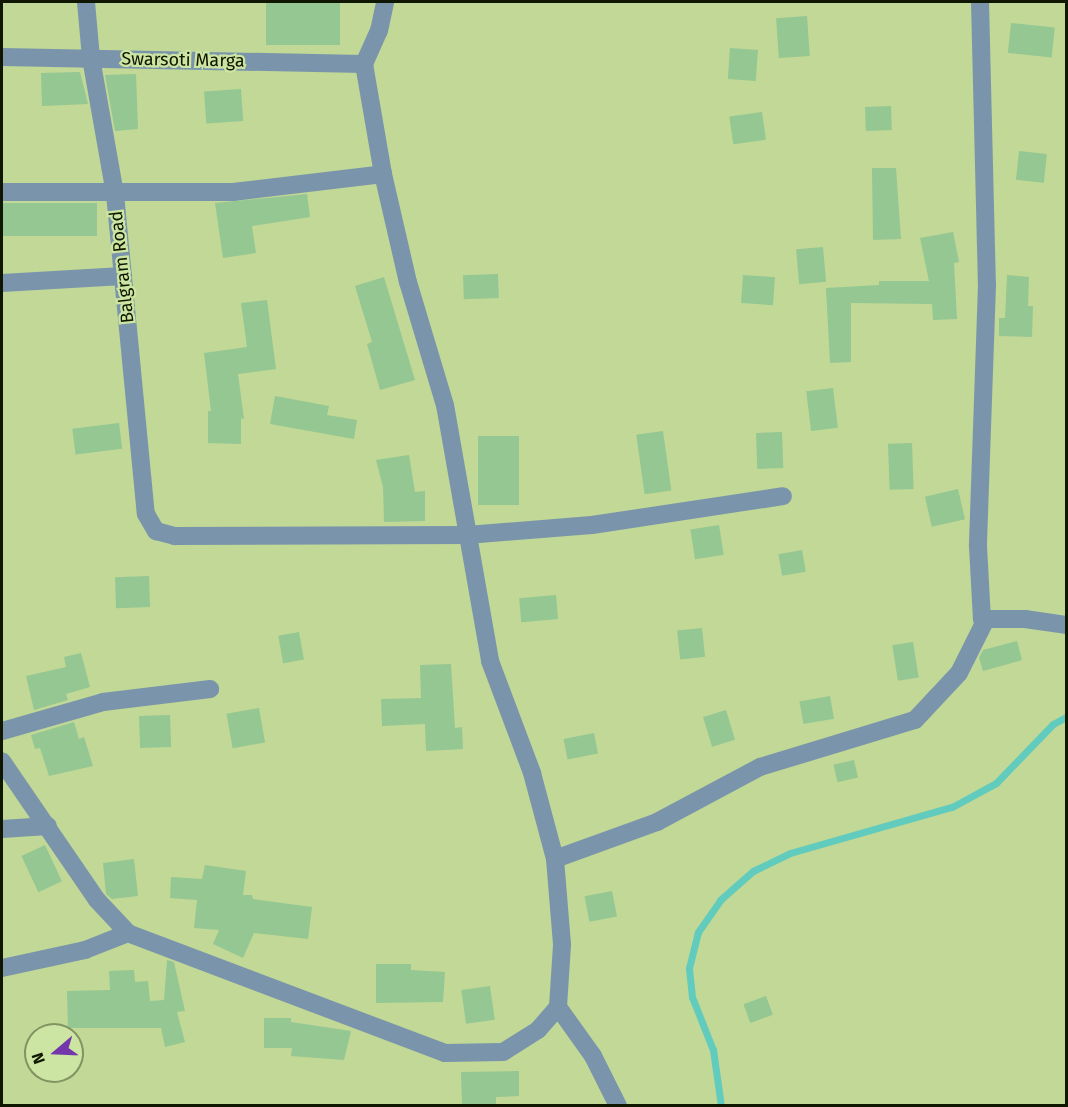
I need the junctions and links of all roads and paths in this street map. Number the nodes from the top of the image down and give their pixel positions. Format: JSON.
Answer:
{"nodes":[{"id":1,"x":86,"y":2,"type":"edge"},
{"id":2,"x":385,"y":2,"type":"edge"},
{"id":3,"x":980,"y":2,"type":"edge"},
{"id":4,"x":2,"y":57,"type":"edge"},
{"id":5,"x":91,"y":58,"type":"junction"},
{"id":6,"x":364,"y":64,"type":"junction"},
{"id":7,"x":383,"y":174,"type":"junction"},
{"id":8,"x":2,"y":192,"type":"edge"},
{"id":9,"x":115,"y":194,"type":"junction"},
{"id":10,"x":123,"y":276,"type":"junction"},
{"id":11,"x":2,"y":283,"type":"edge"},
{"id":12,"x":783,"y":496,"type":"dead end"},
{"id":13,"x":467,"y":535,"type":"junction"},
{"id":14,"x":986,"y":619,"type":"junction"},
{"id":15,"x":1066,"y":625,"type":"edge"},
{"id":16,"x":210,"y":689,"type":"dead end"},
{"id":17,"x":2,"y":731,"type":"edge"},
{"id":18,"x":2,"y":761,"type":"edge"},
{"id":19,"x":48,"y":826,"type":"junction"},
{"id":20,"x":2,"y":829,"type":"edge"},
{"id":21,"x":555,"y":859,"type":"junction"},
{"id":22,"x":128,"y":933,"type":"junction"},
{"id":23,"x":2,"y":968,"type":"edge"},
{"id":24,"x":558,"y":1007,"type":"junction"},
{"id":25,"x":618,"y":1106,"type":"edge"}],
"edges":[{"from":1,"to":5,"type":"street","name":"Balgram Road"},
{"from":2,"to":6,"type":"street"},
{"from":3,"to":14,"type":"street"},
{"from":4,"to":5,"type":"street","name":"Swarsoti Marga"},
{"from":5,"to":6,"type":"street","name":"Swarsoti Marga"},
{"from":5,"to":9,"type":"street","name":"Balgram Road"},
{"from":6,"to":7,"type":"street"},
{"from":7,"to":9,"type":"street"},
{"from":7,"to":13,"type":"street"},
{"from":8,"to":9,"type":"street"},
{"from":9,"to":10,"type":"street","name":"Balgram Road"},
{"from":10,"to":11,"type":"street"},
{"from":10,"to":13,"type":"street","name":"Balgram Road"},
{"from":12,"to":13,"type":"street"},
{"from":13,"to":21,"type":"street"},
{"from":14,"to":15,"type":"street"},
{"from":14,"to":21,"type":"street"},
{"from":16,"to":17,"type":"street"},
{"from":18,"to":19,"type":"street"},
{"from":19,"to":20,"type":"street"},
{"from":19,"to":22,"type":"street"},
{"from":21,"to":24,"type":"street"},
{"from":22,"to":23,"type":"street"},
{"from":22,"to":24,"type":"street"},
{"from":24,"to":25,"type":"street"}]}
